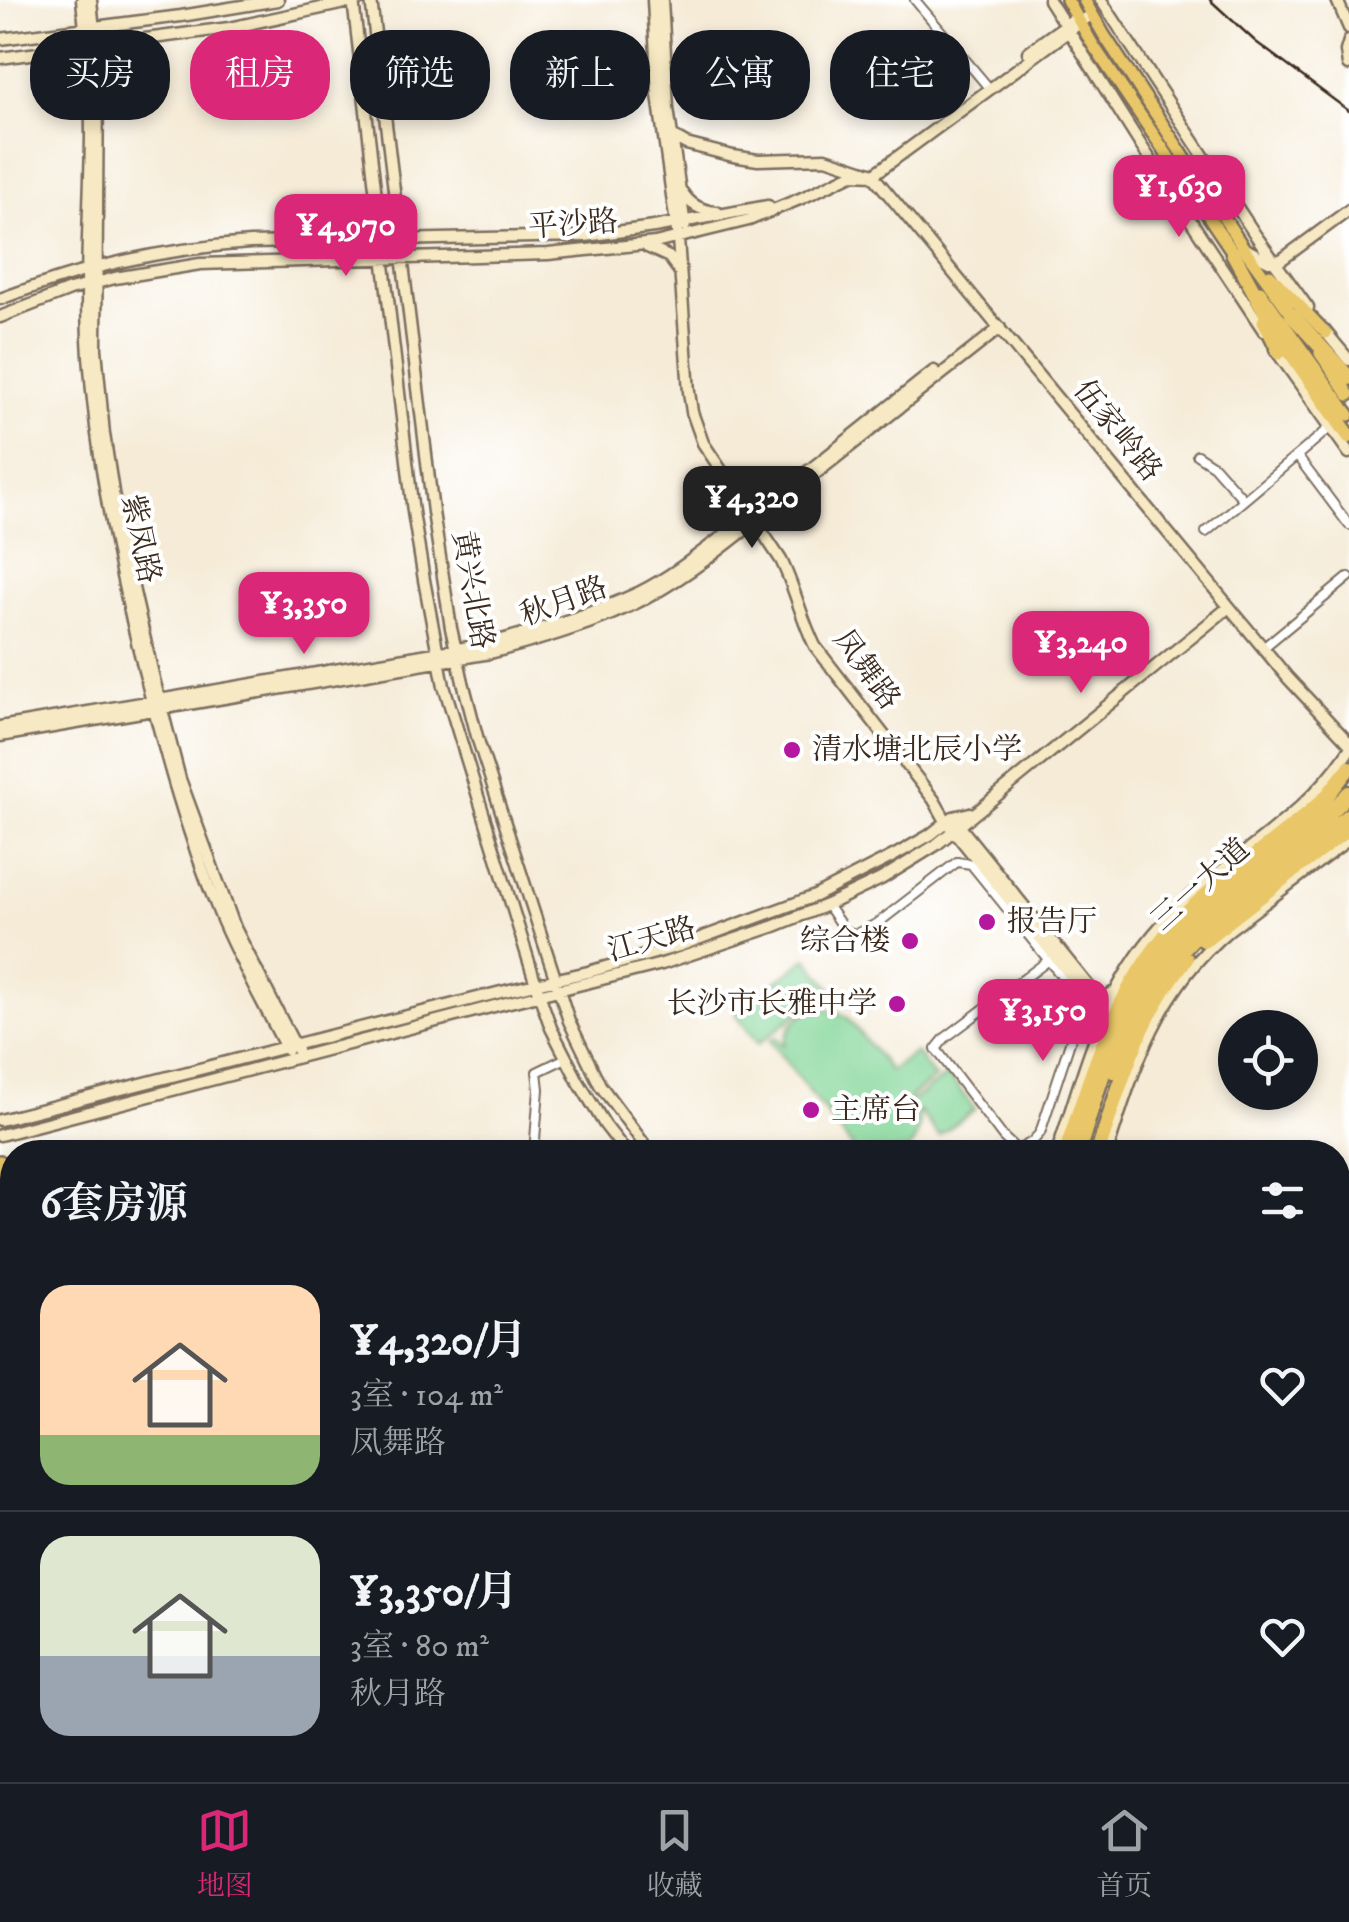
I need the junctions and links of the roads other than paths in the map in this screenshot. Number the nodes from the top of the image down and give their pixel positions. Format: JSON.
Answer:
{"nodes":[{"id":1,"x":82,"y":0,"type":"edge"},
{"id":2,"x":91,"y":0,"type":"edge"},
{"id":3,"x":278,"y":0,"type":"edge"},
{"id":4,"x":371,"y":0,"type":"edge"},
{"id":5,"x":653,"y":0,"type":"edge"},
{"id":6,"x":662,"y":0,"type":"edge"},
{"id":7,"x":915,"y":0,"type":"edge"},
{"id":8,"x":1050,"y":0,"type":"edge"},
{"id":9,"x":1067,"y":0,"type":"edge"},
{"id":10,"x":1101,"y":0,"type":"edge"},
{"id":11,"x":1337,"y":0,"type":"edge"},
{"id":12,"x":355,"y":1,"type":"edge"},
{"id":13,"x":1088,"y":8,"type":"edge"},
{"id":14,"x":1079,"y":20,"type":"junction"},
{"id":15,"x":89,"y":28,"type":"junction"},
{"id":16,"x":1067,"y":28,"type":"junction"},
{"id":17,"x":1349,"y":28,"type":"edge"},
{"id":18,"x":170,"y":36,"type":"edge"},
{"id":19,"x":0,"y":39,"type":"edge"},
{"id":20,"x":1349,"y":42,"type":"edge"},
{"id":21,"x":30,"y":54,"type":"edge"},
{"id":22,"x":0,"y":58,"type":"edge"},
{"id":23,"x":1348,"y":65,"type":"edge"},
{"id":24,"x":987,"y":86,"type":"junction"},
{"id":25,"x":1138,"y":113,"type":"junction"},
{"id":26,"x":91,"y":120,"type":"edge"},
{"id":27,"x":1126,"y":121,"type":"junction"},
{"id":28,"x":672,"y":136,"type":"junction"},
{"id":29,"x":867,"y":172,"type":"junction"},
{"id":30,"x":675,"y":188,"type":"junction"},
{"id":31,"x":733,"y":212,"type":"junction"},
{"id":32,"x":1349,"y":213,"type":"edge"},
{"id":33,"x":680,"y":222,"type":"junction"},
{"id":34,"x":640,"y":230,"type":"junction"},
{"id":35,"x":682,"y":238,"type":"junction"},
{"id":36,"x":400,"y":240,"type":"junction"},
{"id":37,"x":382,"y":241,"type":"junction"},
{"id":38,"x":636,"y":246,"type":"junction"},
{"id":39,"x":1234,"y":248,"type":"junction"},
{"id":40,"x":1213,"y":254,"type":"junction"},
{"id":41,"x":384,"y":258,"type":"junction"},
{"id":42,"x":402,"y":258,"type":"junction"},
{"id":43,"x":1273,"y":261,"type":"junction"},
{"id":44,"x":92,"y":267,"type":"junction"},
{"id":45,"x":681,"y":274,"type":"junction"},
{"id":46,"x":1288,"y":282,"type":"junction"},
{"id":47,"x":92,"y":284,"type":"junction"},
{"id":48,"x":0,"y":298,"type":"edge"},
{"id":49,"x":1292,"y":316,"type":"junction"},
{"id":50,"x":0,"y":317,"type":"edge"},
{"id":51,"x":998,"y":326,"type":"junction"},
{"id":52,"x":1326,"y":333,"type":"junction"},
{"id":53,"x":1279,"y":354,"type":"junction"},
{"id":54,"x":1349,"y":360,"type":"edge"},
{"id":55,"x":1349,"y":378,"type":"edge"},
{"id":56,"x":1349,"y":395,"type":"edge"},
{"id":57,"x":1349,"y":415,"type":"edge"},
{"id":58,"x":1331,"y":427,"type":"junction"},
{"id":59,"x":1349,"y":436,"type":"edge"},
{"id":60,"x":1349,"y":453,"type":"edge"},
{"id":61,"x":1197,"y":455,"type":"dead end"},
{"id":62,"x":1297,"y":456,"type":"junction"},
{"id":63,"x":1244,"y":500,"type":"junction"},
{"id":64,"x":754,"y":518,"type":"junction"},
{"id":65,"x":1349,"y":525,"type":"edge"},
{"id":66,"x":1206,"y":532,"type":"dead end"},
{"id":67,"x":1349,"y":576,"type":"edge"},
{"id":68,"x":1228,"y":605,"type":"junction"},
{"id":69,"x":1263,"y":648,"type":"junction"},
{"id":70,"x":457,"y":655,"type":"junction"},
{"id":71,"x":439,"y":658,"type":"junction"},
{"id":72,"x":156,"y":705,"type":"junction"},
{"id":73,"x":0,"y":727,"type":"edge"},
{"id":74,"x":0,"y":736,"type":"edge"},
{"id":75,"x":1349,"y":747,"type":"edge"},
{"id":76,"x":1349,"y":768,"type":"edge"},
{"id":77,"x":926,"y":789,"type":"junction"},
{"id":78,"x":1349,"y":793,"type":"edge"},
{"id":79,"x":973,"y":816,"type":"junction"},
{"id":80,"x":1349,"y":816,"type":"edge"},
{"id":81,"x":953,"y":824,"type":"junction"},
{"id":82,"x":1349,"y":828,"type":"edge"},
{"id":83,"x":970,"y":839,"type":"junction"},
{"id":84,"x":1349,"y":839,"type":"edge"},
{"id":85,"x":918,"y":842,"type":"junction"},
{"id":86,"x":928,"y":851,"type":"junction"},
{"id":87,"x":972,"y":855,"type":"junction"},
{"id":88,"x":827,"y":905,"type":"junction"},
{"id":89,"x":1188,"y":912,"type":"junction"},
{"id":90,"x":1212,"y":932,"type":"junction"},
{"id":91,"x":1177,"y":947,"type":"junction"},
{"id":92,"x":1048,"y":960,"type":"junction"},
{"id":93,"x":1152,"y":979,"type":"junction"},
{"id":94,"x":557,"y":985,"type":"junction"},
{"id":95,"x":538,"y":990,"type":"junction"},
{"id":96,"x":1118,"y":996,"type":"junction"},
{"id":97,"x":1148,"y":1015,"type":"junction"},
{"id":98,"x":1097,"y":1029,"type":"junction"},
{"id":99,"x":290,"y":1046,"type":"junction"},
{"id":100,"x":296,"y":1058,"type":"junction"},
{"id":101,"x":566,"y":1058,"type":"junction"},
{"id":102,"x":0,"y":1120,"type":"edge"},
{"id":103,"x":0,"y":1135,"type":"edge"},
{"id":104,"x":535,"y":1140,"type":"edge"},
{"id":105,"x":617,"y":1140,"type":"edge"},
{"id":106,"x":641,"y":1140,"type":"edge"},
{"id":107,"x":1005,"y":1140,"type":"edge"},
{"id":108,"x":1034,"y":1140,"type":"edge"},
{"id":109,"x":1061,"y":1140,"type":"edge"},
{"id":110,"x":1070,"y":1140,"type":"edge"},
{"id":111,"x":1082,"y":1140,"type":"edge"},
{"id":112,"x":1091,"y":1140,"type":"edge"},
{"id":113,"x":1102,"y":1140,"type":"edge"},
{"id":114,"x":1111,"y":1140,"type":"edge"}],
"edges":[{"from":1,"to":15,"type":"street","name":"紫凤路"},
{"from":2,"to":15,"type":"street","name":"紫凤路"},
{"from":3,"to":15,"type":"street"},
{"from":4,"to":36,"type":"street","name":"黄兴北路"},
{"from":5,"to":30,"type":"street","name":"凤舞路"},
{"from":6,"to":28,"type":"street","name":"凤舞路"},
{"from":7,"to":24,"type":"street"},
{"from":8,"to":16,"type":"street"},
{"from":9,"to":14,"type":"main road"},
{"from":10,"to":43,"type":"street"},
{"from":11,"to":17,"type":"street"},
{"from":12,"to":18,"type":"street"},
{"from":12,"to":37,"type":"street","name":"黄兴北路"},
{"from":13,"to":14,"type":"street","name":"平沙路"},
{"from":13,"to":39,"type":"main road"},
{"from":14,"to":16,"type":"street","name":"平沙路"},
{"from":14,"to":25,"type":"main road"},
{"from":15,"to":19,"type":"street"},
{"from":16,"to":24,"type":"street","name":"平沙路"},
{"from":16,"to":27,"type":"street"},
{"from":20,"to":23,"type":"street"},
{"from":21,"to":22,"type":"street"},
{"from":24,"to":29,"type":"street","name":"平沙路"},
{"from":25,"to":27,"type":"street"},
{"from":25,"to":39,"type":"main road"},
{"from":26,"to":44,"type":"street","name":"紫凤路"},
{"from":27,"to":40,"type":"street"},
{"from":28,"to":29,"type":"street"},
{"from":28,"to":30,"type":"street","name":"凤舞路"},
{"from":29,"to":31,"type":"street","name":"平沙路"},
{"from":29,"to":35,"type":"street","name":"平沙路"},
{"from":29,"to":51,"type":"street","name":"伍家岭路"},
{"from":30,"to":31,"type":"street"},
{"from":30,"to":33,"type":"street","name":"凤舞路"},
{"from":30,"to":34,"type":"street"},
{"from":31,"to":33,"type":"street","name":"平沙路"},
{"from":32,"to":43,"type":"street"},
{"from":32,"to":46,"type":"street"},
{"from":33,"to":34,"type":"street","name":"平沙路"},
{"from":33,"to":35,"type":"street","name":"凤舞路"},
{"from":34,"to":36,"type":"street","name":"平沙路"},
{"from":35,"to":38,"type":"street","name":"平沙路"},
{"from":35,"to":45,"type":"street","name":"凤舞路"},
{"from":36,"to":37,"type":"street","name":"平沙路"},
{"from":36,"to":42,"type":"street","name":"黄兴北路"},
{"from":37,"to":41,"type":"street","name":"黄兴北路"},
{"from":37,"to":44,"type":"street","name":"平沙路"},
{"from":38,"to":42,"type":"street","name":"平沙路"},
{"from":38,"to":45,"type":"street"},
{"from":39,"to":40,"type":"street"},
{"from":39,"to":43,"type":"street"},
{"from":39,"to":49,"type":"main road"},
{"from":39,"to":52,"type":"main road"},
{"from":39,"to":53,"type":"main road"},
{"from":39,"to":57,"type":"main road"},
{"from":39,"to":59,"type":"highway"},
{"from":40,"to":53,"type":"street"},
{"from":41,"to":42,"type":"street","name":"平沙路"},
{"from":41,"to":47,"type":"street","name":"平沙路"},
{"from":41,"to":71,"type":"street","name":"黄兴北路"},
{"from":42,"to":70,"type":"street","name":"黄兴北路"},
{"from":43,"to":46,"type":"street"},
{"from":44,"to":47,"type":"street","name":"紫凤路"},
{"from":44,"to":48,"type":"street","name":"平沙路"},
{"from":45,"to":64,"type":"street","name":"凤舞路"},
{"from":46,"to":52,"type":"street"},
{"from":47,"to":50,"type":"street","name":"平沙路"},
{"from":47,"to":72,"type":"street","name":"紫凤路"},
{"from":49,"to":55,"type":"highway"},
{"from":49,"to":56,"type":"main road"},
{"from":51,"to":64,"type":"street","name":"秋月路"},
{"from":51,"to":68,"type":"street","name":"伍家岭路"},
{"from":52,"to":54,"type":"street"},
{"from":53,"to":58,"type":"street"},
{"from":58,"to":60,"type":"street"},
{"from":58,"to":62,"type":"street"},
{"from":61,"to":63,"type":"street"},
{"from":62,"to":63,"type":"street"},
{"from":62,"to":65,"type":"street"},
{"from":63,"to":66,"type":"street"},
{"from":64,"to":70,"type":"street","name":"秋月路"},
{"from":64,"to":77,"type":"street","name":"凤舞路"},
{"from":67,"to":69,"type":"street"},
{"from":68,"to":69,"type":"street","name":"伍家岭路"},
{"from":68,"to":79,"type":"street","name":"江天路"},
{"from":68,"to":81,"type":"street","name":"江天路"},
{"from":69,"to":75,"type":"street","name":"伍家岭路"},
{"from":70,"to":71,"type":"street","name":"秋月路"},
{"from":70,"to":94,"type":"street","name":"黄兴北路"},
{"from":71,"to":72,"type":"street","name":"秋月路"},
{"from":71,"to":95,"type":"street","name":"黄兴北路"},
{"from":72,"to":73,"type":"street","name":"秋月路"},
{"from":72,"to":74,"type":"street","name":"秋月路"},
{"from":72,"to":99,"type":"street","name":"紫凤路"},
{"from":75,"to":96,"type":"street"},
{"from":76,"to":89,"type":"highway"},
{"from":77,"to":81,"type":"street","name":"凤舞路"},
{"from":77,"to":85,"type":"street"},
{"from":78,"to":91,"type":"highway","name":"三一大道"},
{"from":79,"to":81,"type":"street","name":"江天路"},
{"from":79,"to":83,"type":"street"},
{"from":80,"to":91,"type":"highway","name":"三一大道"},
{"from":81,"to":83,"type":"street","name":"凤舞路"},
{"from":81,"to":85,"type":"street","name":"江天路"},
{"from":81,"to":86,"type":"street","name":"江天路"},
{"from":81,"to":87,"type":"street","name":"凤舞路"},
{"from":82,"to":90,"type":"highway"},
{"from":83,"to":96,"type":"street","name":"凤舞路"},
{"from":84,"to":114,"type":"street"},
{"from":85,"to":94,"type":"street","name":"江天路"},
{"from":86,"to":87,"type":"street"},
{"from":86,"to":88,"type":"street","name":"江天路"},
{"from":87,"to":98,"type":"street","name":"凤舞路"},
{"from":88,"to":92,"type":"street"},
{"from":88,"to":94,"type":"street","name":"江天路"},
{"from":89,"to":91,"type":"highway"},
{"from":89,"to":96,"type":"highway"},
{"from":90,"to":91,"type":"highway"},
{"from":90,"to":97,"type":"highway"},
{"from":91,"to":93,"type":"highway","name":"三一大道"},
{"from":92,"to":107,"type":"street"},
{"from":92,"to":108,"type":"street"},
{"from":93,"to":96,"type":"highway"},
{"from":93,"to":97,"type":"highway"},
{"from":93,"to":111,"type":"highway","name":"三一大道"},
{"from":93,"to":112,"type":"highway","name":"三一大道"},
{"from":94,"to":95,"type":"street","name":"江天路"},
{"from":94,"to":106,"type":"street","name":"黄兴北路"},
{"from":95,"to":99,"type":"street","name":"江天路"},
{"from":95,"to":100,"type":"street","name":"江天路"},
{"from":95,"to":101,"type":"street","name":"黄兴北路"},
{"from":96,"to":98,"type":"street"},
{"from":96,"to":110,"type":"highway"},
{"from":97,"to":113,"type":"highway"},
{"from":98,"to":109,"type":"street"},
{"from":99,"to":100,"type":"street","name":"紫凤路"},
{"from":99,"to":102,"type":"street","name":"江天路"},
{"from":100,"to":103,"type":"street","name":"江天路"},
{"from":101,"to":104,"type":"street"},
{"from":101,"to":105,"type":"street","name":"黄兴北路"}]}
